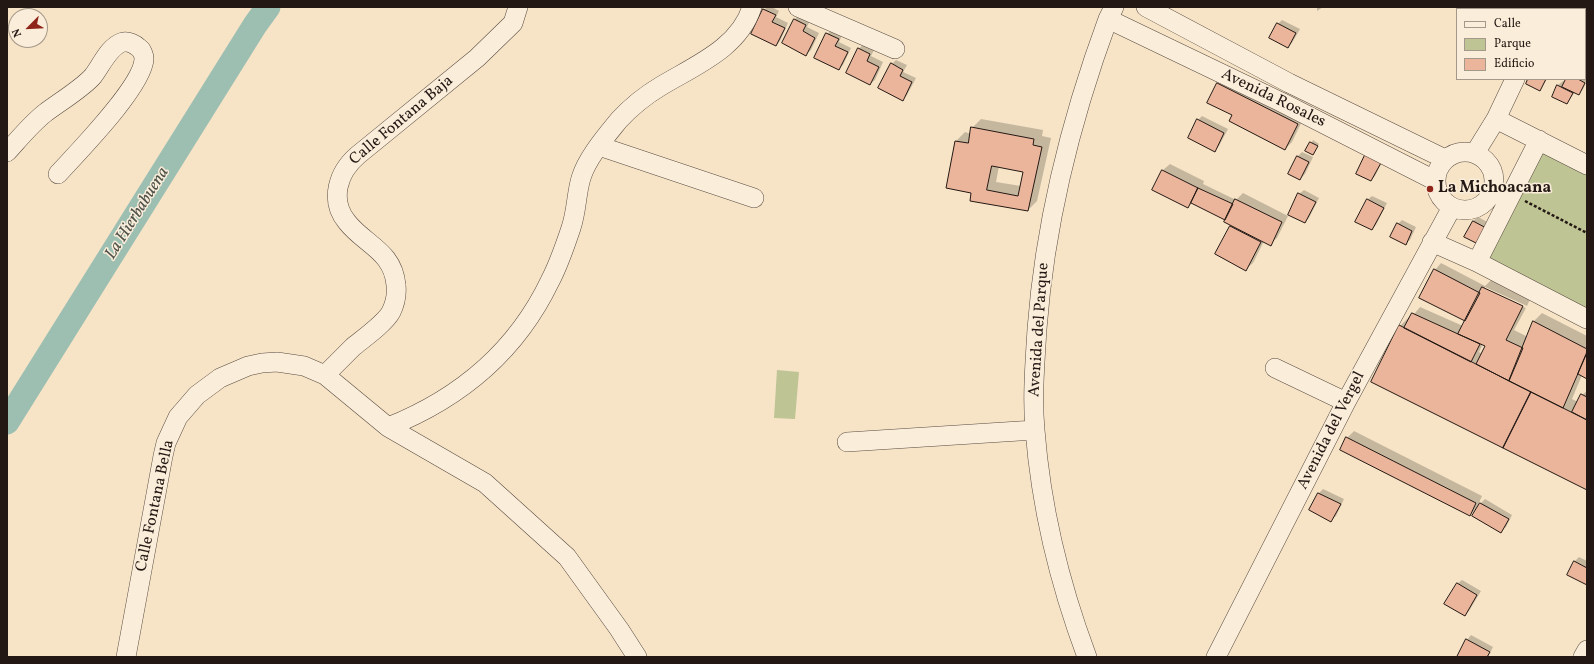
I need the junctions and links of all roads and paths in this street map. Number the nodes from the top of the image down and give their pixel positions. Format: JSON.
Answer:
{"nodes":[{"id":1,"x":518,"y":7,"type":"edge"},
{"id":2,"x":752,"y":7,"type":"edge"},
{"id":3,"x":798,"y":7,"type":"edge"},
{"id":4,"x":1146,"y":7,"type":"edge"},
{"id":5,"x":1111,"y":13,"type":"edge"},
{"id":6,"x":895,"y":49,"type":"dead end"},
{"id":7,"x":1515,"y":80,"type":"edge"},
{"id":8,"x":1289,"y":83,"type":"junction"},
{"id":9,"x":1281,"y":102,"type":"junction"},
{"id":10,"x":1496,"y":119,"type":"junction"},
{"id":11,"x":1539,"y":140,"type":"junction"},
{"id":12,"x":599,"y":146,"type":"junction"},
{"id":13,"x":7,"y":152,"type":"edge"},
{"id":14,"x":1475,"y":153,"type":"junction"},
{"id":15,"x":1445,"y":159,"type":"junction"},
{"id":16,"x":1587,"y":165,"type":"edge"},
{"id":17,"x":58,"y":174,"type":"dead end"},
{"id":18,"x":1436,"y":181,"type":"junction"},
{"id":19,"x":1504,"y":196,"type":"junction"},
{"id":20,"x":754,"y":198,"type":"dead end"},
{"id":21,"x":1452,"y":207,"type":"junction"},
{"id":22,"x":1587,"y":233,"type":"edge"},
{"id":23,"x":1432,"y":242,"type":"junction"},
{"id":24,"x":1477,"y":262,"type":"junction"},
{"id":25,"x":1587,"y":319,"type":"edge"},
{"id":26,"x":1274,"y":368,"type":"dead end"},
{"id":27,"x":325,"y":375,"type":"junction"},
{"id":28,"x":1346,"y":402,"type":"junction"},
{"id":29,"x":388,"y":427,"type":"junction"},
{"id":30,"x":1035,"y":430,"type":"junction"},
{"id":31,"x":847,"y":442,"type":"dead end"},
{"id":32,"x":1587,"y":650,"type":"edge"},
{"id":33,"x":126,"y":657,"type":"edge"},
{"id":34,"x":637,"y":657,"type":"edge"},
{"id":35,"x":1087,"y":657,"type":"edge"},
{"id":36,"x":1216,"y":657,"type":"edge"},
{"id":37,"x":1583,"y":657,"type":"edge"}],
"edges":[{"from":1,"to":27,"type":"street","name":"Calle Fontana Baja"},
{"from":2,"to":12,"type":"street"},
{"from":3,"to":6,"type":"street"},
{"from":4,"to":8,"type":"street","name":"Avenida Rosales"},
{"from":5,"to":9,"type":"street","name":"Avenida Rosales"},
{"from":5,"to":30,"type":"street","name":"Avenida del Parque"},
{"from":7,"to":10,"type":"street"},
{"from":8,"to":9,"type":"street"},
{"from":8,"to":15,"type":"street","name":"Avenida Rosales"},
{"from":9,"to":18,"type":"street","name":"Avenida Rosales"},
{"from":10,"to":11,"type":"street"},
{"from":10,"to":14,"type":"street"},
{"from":11,"to":16,"type":"street"},
{"from":11,"to":19,"type":"street"},
{"from":12,"to":20,"type":"street"},
{"from":12,"to":29,"type":"street"},
{"from":13,"to":17,"type":"street"},
{"from":14,"to":15,"type":"street"},
{"from":14,"to":19,"type":"street"},
{"from":15,"to":18,"type":"street"},
{"from":18,"to":21,"type":"street"},
{"from":19,"to":21,"type":"street"},
{"from":19,"to":22,"type":"path"},
{"from":19,"to":24,"type":"street"},
{"from":21,"to":23,"type":"street","name":"Avenida del Vergel"},
{"from":23,"to":24,"type":"street"},
{"from":23,"to":28,"type":"street","name":"Avenida del Vergel"},
{"from":24,"to":25,"type":"street"},
{"from":26,"to":28,"type":"street"},
{"from":27,"to":29,"type":"street","name":"Calle Fontana Bella"},
{"from":27,"to":33,"type":"street","name":"Calle Fontana Bella"},
{"from":28,"to":36,"type":"street","name":"Avenida del Vergel"},
{"from":29,"to":34,"type":"street","name":"Calle Fontana Bella"},
{"from":30,"to":31,"type":"street"},
{"from":30,"to":35,"type":"street","name":"Avenida del Parque"},
{"from":32,"to":37,"type":"street"}]}
